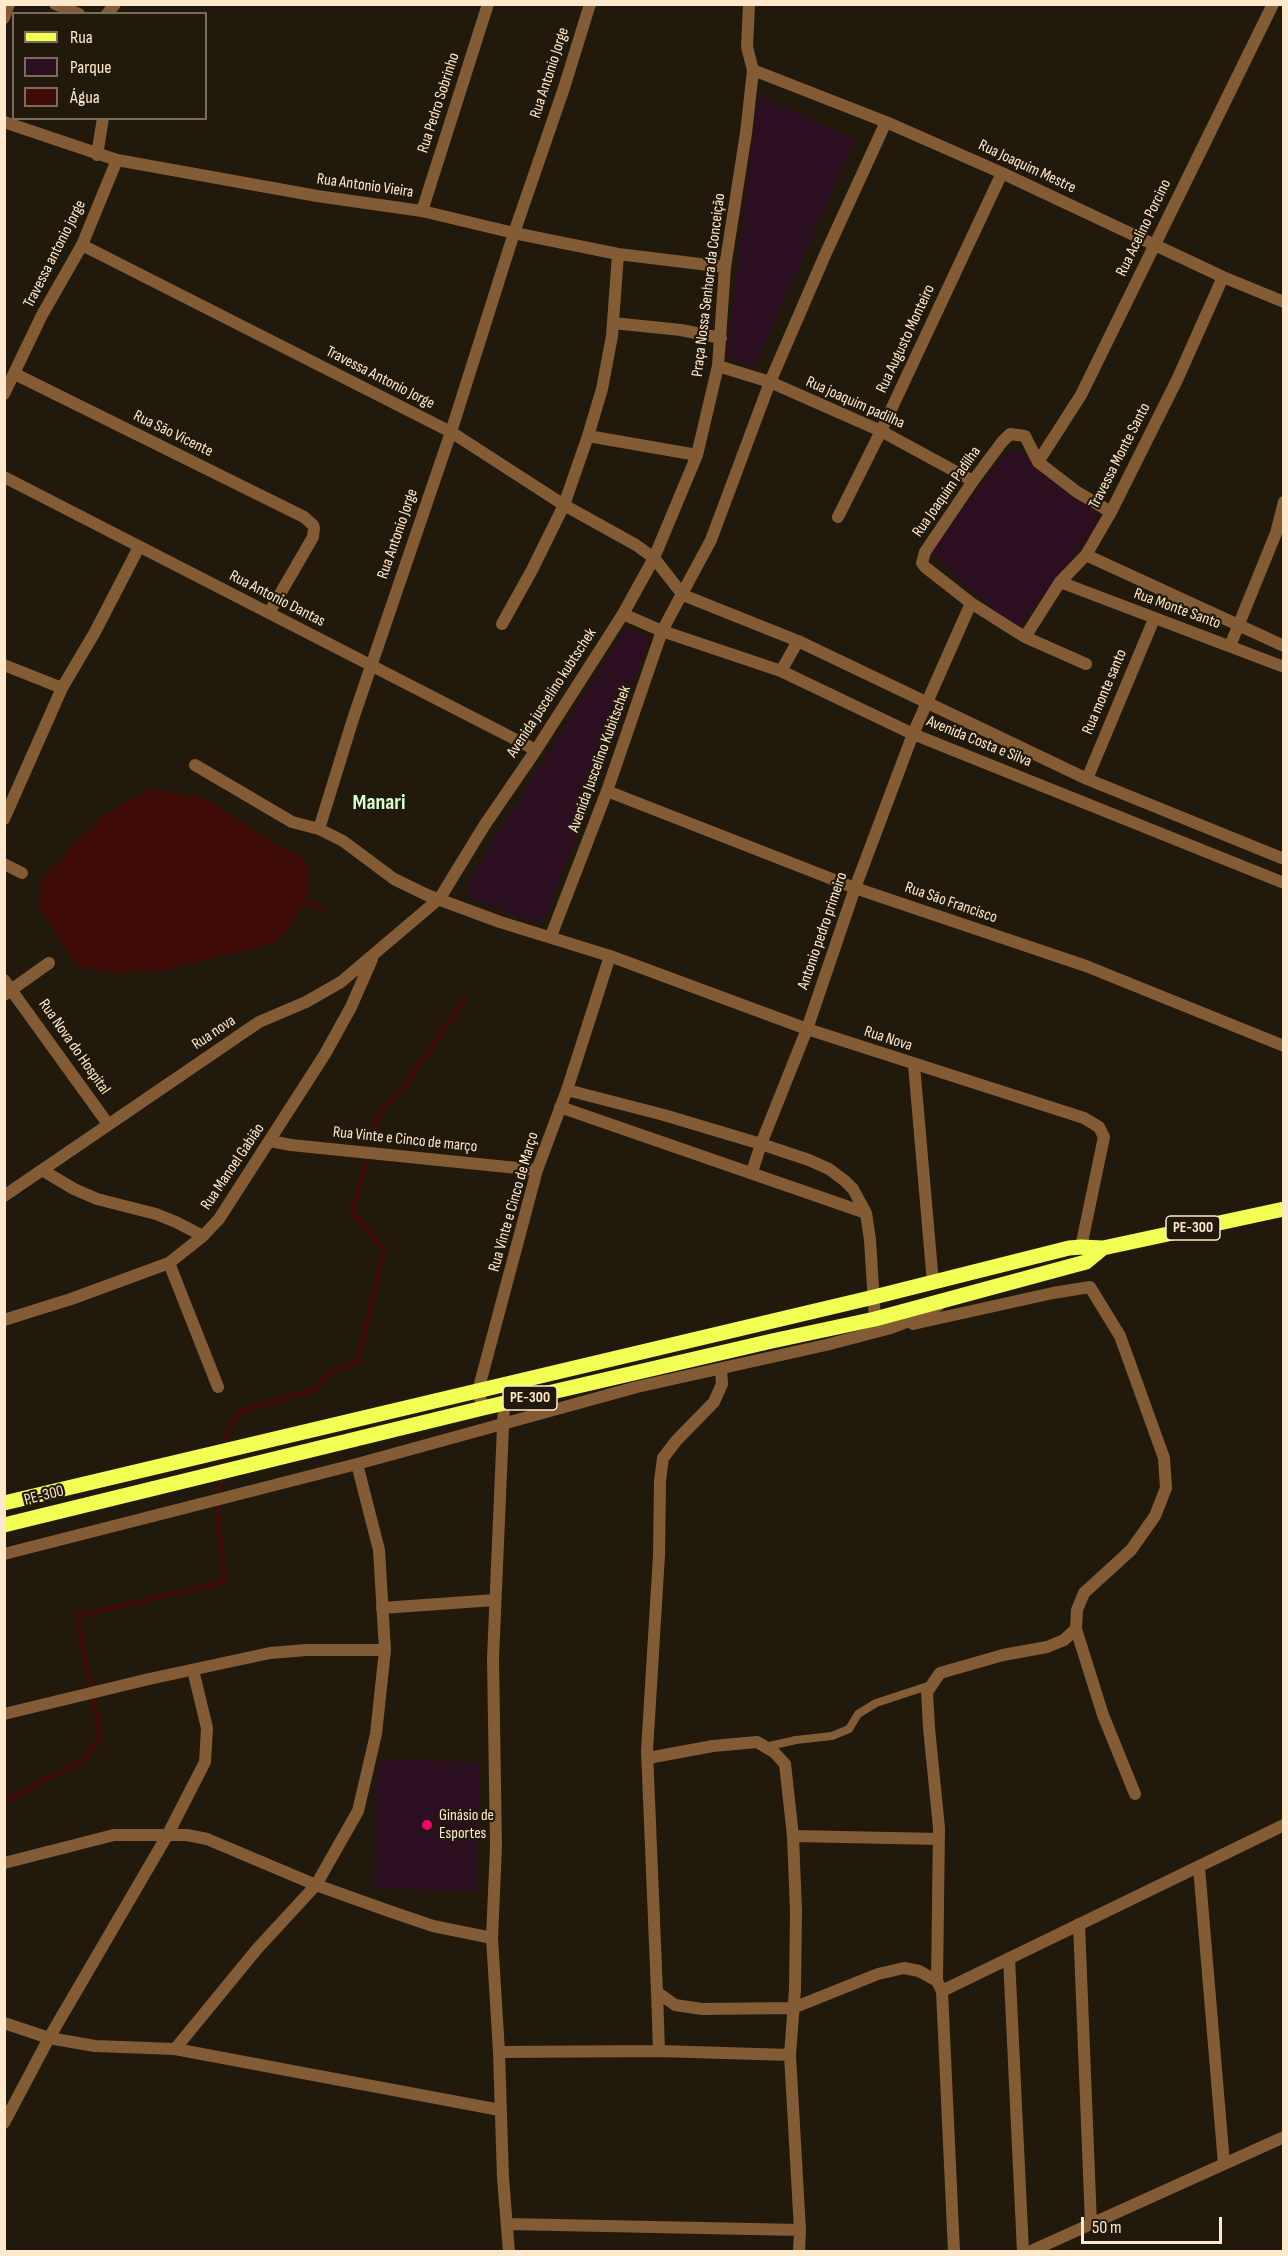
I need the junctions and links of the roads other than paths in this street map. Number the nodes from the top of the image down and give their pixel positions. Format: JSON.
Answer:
{"nodes":[{"id":1,"x":9,"y":4,"type":"edge"},
{"id":2,"x":55,"y":4,"type":"edge"},
{"id":3,"x":488,"y":4,"type":"edge"},
{"id":4,"x":590,"y":4,"type":"edge"},
{"id":5,"x":749,"y":4,"type":"edge"},
{"id":6,"x":1273,"y":4,"type":"edge"},
{"id":7,"x":74,"y":12,"type":"edge"},
{"id":8,"x":4,"y":18,"type":"edge"},
{"id":9,"x":753,"y":70,"type":"junction"},
{"id":10,"x":103,"y":120,"type":"edge"},
{"id":11,"x":4,"y":122,"type":"edge"},
{"id":12,"x":886,"y":122,"type":"junction"},
{"id":13,"x":97,"y":155,"type":"junction"},
{"id":14,"x":117,"y":160,"type":"junction"},
{"id":15,"x":1002,"y":173,"type":"junction"},
{"id":16,"x":422,"y":211,"type":"junction"},
{"id":17,"x":513,"y":232,"type":"junction"},
{"id":18,"x":1154,"y":244,"type":"junction"},
{"id":19,"x":82,"y":245,"type":"junction"},
{"id":20,"x":618,"y":254,"type":"junction"},
{"id":21,"x":725,"y":267,"type":"junction"},
{"id":22,"x":1223,"y":277,"type":"junction"},
{"id":23,"x":1284,"y":302,"type":"edge"},
{"id":24,"x":614,"y":323,"type":"junction"},
{"id":25,"x":722,"y":338,"type":"junction"},
{"id":26,"x":718,"y":366,"type":"junction"},
{"id":27,"x":15,"y":374,"type":"junction"},
{"id":28,"x":770,"y":382,"type":"junction"},
{"id":29,"x":4,"y":394,"type":"edge"},
{"id":30,"x":881,"y":431,"type":"junction"},
{"id":31,"x":451,"y":432,"type":"junction"},
{"id":32,"x":588,"y":436,"type":"junction"},
{"id":33,"x":696,"y":455,"type":"junction"},
{"id":34,"x":1038,"y":462,"type":"junction"},
{"id":35,"x":4,"y":477,"type":"edge"},
{"id":36,"x":973,"y":481,"type":"junction"},
{"id":37,"x":678,"y":499,"type":"joint"},
{"id":38,"x":1284,"y":502,"type":"edge"},
{"id":39,"x":564,"y":505,"type":"junction"},
{"id":40,"x":1111,"y":512,"type":"junction"},
{"id":41,"x":838,"y":518,"type":"dead end"},
{"id":42,"x":139,"y":547,"type":"junction"},
{"id":43,"x":1086,"y":555,"type":"junction"},
{"id":44,"x":654,"y":558,"type":"junction"},
{"id":45,"x":1060,"y":582,"type":"junction"},
{"id":46,"x":683,"y":595,"type":"junction"},
{"id":47,"x":971,"y":603,"type":"junction"},
{"id":48,"x":269,"y":614,"type":"junction"},
{"id":49,"x":622,"y":614,"type":"junction"},
{"id":50,"x":1154,"y":619,"type":"junction"},
{"id":51,"x":501,"y":624,"type":"dead end"},
{"id":52,"x":1239,"y":624,"type":"junction"},
{"id":53,"x":662,"y":632,"type":"junction"},
{"id":54,"x":1025,"y":637,"type":"junction"},
{"id":55,"x":798,"y":641,"type":"junction"},
{"id":56,"x":1230,"y":646,"type":"junction"},
{"id":57,"x":1284,"y":646,"type":"edge"},
{"id":58,"x":1086,"y":664,"type":"dead end"},
{"id":59,"x":4,"y":665,"type":"edge"},
{"id":60,"x":371,"y":665,"type":"junction"},
{"id":61,"x":1284,"y":666,"type":"edge"},
{"id":62,"x":782,"y":672,"type":"junction"},
{"id":63,"x":63,"y":688,"type":"junction"},
{"id":64,"x":927,"y":702,"type":"junction"},
{"id":65,"x":913,"y":734,"type":"junction"},
{"id":66,"x":536,"y":750,"type":"junction"},
{"id":67,"x":195,"y":765,"type":"dead end"},
{"id":68,"x":1087,"y":779,"type":"junction"},
{"id":69,"x":607,"y":791,"type":"junction"},
{"id":70,"x":4,"y":819,"type":"edge"},
{"id":71,"x":319,"y":829,"type":"junction"},
{"id":72,"x":1284,"y":858,"type":"edge"},
{"id":73,"x":4,"y":864,"type":"edge"},
{"id":74,"x":22,"y":873,"type":"dead end"},
{"id":75,"x":1284,"y":884,"type":"edge"},
{"id":76,"x":855,"y":888,"type":"junction"},
{"id":77,"x":440,"y":898,"type":"junction"},
{"id":78,"x":551,"y":936,"type":"junction"},
{"id":79,"x":374,"y":955,"type":"junction"},
{"id":80,"x":610,"y":956,"type":"junction"},
{"id":81,"x":49,"y":963,"type":"dead end"},
{"id":82,"x":4,"y":980,"type":"edge"},
{"id":83,"x":8,"y":993,"type":"edge"},
{"id":84,"x":807,"y":1029,"type":"junction"},
{"id":85,"x":1284,"y":1046,"type":"edge"},
{"id":86,"x":914,"y":1065,"type":"junction"},
{"id":87,"x":567,"y":1090,"type":"junction"},
{"id":88,"x":560,"y":1107,"type":"junction"},
{"id":89,"x":108,"y":1124,"type":"junction"},
{"id":90,"x":270,"y":1141,"type":"junction"},
{"id":91,"x":761,"y":1144,"type":"junction"},
{"id":92,"x":42,"y":1170,"type":"junction"},
{"id":93,"x":537,"y":1170,"type":"junction"},
{"id":94,"x":752,"y":1172,"type":"junction"},
{"id":95,"x":4,"y":1196,"type":"edge"},
{"id":96,"x":1284,"y":1209,"type":"edge"},
{"id":97,"x":866,"y":1213,"type":"junction"},
{"id":98,"x":203,"y":1236,"type":"junction"},
{"id":99,"x":1081,"y":1247,"type":"junction"},
{"id":100,"x":1103,"y":1248,"type":"junction"},
{"id":101,"x":169,"y":1263,"type":"junction"},
{"id":102,"x":933,"y":1282,"type":"junction"},
{"id":103,"x":874,"y":1297,"type":"junction"},
{"id":104,"x":948,"y":1300,"type":"junction"},
{"id":105,"x":5,"y":1320,"type":"edge"},
{"id":106,"x":875,"y":1320,"type":"junction"},
{"id":107,"x":891,"y":1328,"type":"junction"},
{"id":108,"x":721,"y":1369,"type":"junction"},
{"id":109,"x":218,"y":1387,"type":"dead end"},
{"id":110,"x":478,"y":1391,"type":"junction"},
{"id":111,"x":504,"y":1404,"type":"junction"},
{"id":112,"x":483,"y":1408,"type":"junction"},
{"id":113,"x":503,"y":1425,"type":"junction"},
{"id":114,"x":357,"y":1464,"type":"junction"},
{"id":115,"x":4,"y":1503,"type":"edge"},
{"id":116,"x":4,"y":1525,"type":"edge"},
{"id":117,"x":4,"y":1554,"type":"edge"},
{"id":118,"x":495,"y":1600,"type":"junction"},
{"id":119,"x":382,"y":1608,"type":"junction"},
{"id":120,"x":1076,"y":1629,"type":"junction"},
{"id":121,"x":385,"y":1650,"type":"junction"},
{"id":122,"x":193,"y":1670,"type":"junction"},
{"id":123,"x":931,"y":1685,"type":"junction"},
{"id":124,"x":4,"y":1714,"type":"edge"},
{"id":125,"x":765,"y":1747,"type":"junction"},
{"id":126,"x":648,"y":1758,"type":"junction"},
{"id":127,"x":1135,"y":1794,"type":"dead end"},
{"id":128,"x":1284,"y":1825,"type":"edge"},
{"id":129,"x":168,"y":1834,"type":"junction"},
{"id":130,"x":793,"y":1836,"type":"junction"},
{"id":131,"x":939,"y":1839,"type":"junction"},
{"id":132,"x":4,"y":1863,"type":"edge"},
{"id":133,"x":1199,"y":1867,"type":"junction"},
{"id":134,"x":316,"y":1885,"type":"junction"},
{"id":135,"x":1079,"y":1924,"type":"junction"},
{"id":136,"x":492,"y":1938,"type":"junction"},
{"id":137,"x":1009,"y":1958,"type":"junction"},
{"id":138,"x":939,"y":1986,"type":"junction"},
{"id":139,"x":657,"y":1992,"type":"junction"},
{"id":140,"x":793,"y":2007,"type":"junction"},
{"id":141,"x":4,"y":2023,"type":"edge"},
{"id":142,"x":49,"y":2038,"type":"junction"},
{"id":143,"x":175,"y":2049,"type":"junction"},
{"id":144,"x":659,"y":2051,"type":"junction"},
{"id":145,"x":499,"y":2052,"type":"junction"},
{"id":146,"x":790,"y":2055,"type":"junction"},
{"id":147,"x":500,"y":2110,"type":"junction"},
{"id":148,"x":4,"y":2123,"type":"edge"},
{"id":149,"x":1284,"y":2137,"type":"edge"},
{"id":150,"x":1224,"y":2164,"type":"junction"},
{"id":151,"x":507,"y":2224,"type":"junction"},
{"id":152,"x":1091,"y":2224,"type":"junction"},
{"id":153,"x":800,"y":2230,"type":"junction"},
{"id":154,"x":509,"y":2252,"type":"edge"},
{"id":155,"x":799,"y":2252,"type":"edge"},
{"id":156,"x":954,"y":2252,"type":"edge"},
{"id":157,"x":1023,"y":2252,"type":"edge"},
{"id":158,"x":1029,"y":2252,"type":"edge"}],
"edges":[{"from":1,"to":8,"type":"street"},
{"from":2,"to":7,"type":"street"},
{"from":3,"to":16,"type":"street","name":"Rua Pedro Sobrinho"},
{"from":4,"to":17,"type":"street","name":"Rua Antonio Jorge"},
{"from":5,"to":9,"type":"street","name":"Praça Nossa Senhora da Conceição"},
{"from":6,"to":18,"type":"street","name":"Rua Acelino Porcino"},
{"from":9,"to":12,"type":"street","name":"Rua Joaquim Mestre"},
{"from":9,"to":21,"type":"street","name":"Praça Nossa Senhora da Conceição"},
{"from":10,"to":13,"type":"street"},
{"from":11,"to":13,"type":"street","name":"Rua Antonio Vieira"},
{"from":12,"to":15,"type":"street","name":"Rua Joaquim Mestre"},
{"from":12,"to":28,"type":"street","name":"Avenida Juscelino Kubitschek"},
{"from":13,"to":14,"type":"street","name":"Rua Antonio Vieira"},
{"from":14,"to":16,"type":"street","name":"Rua Antonio Vieira"},
{"from":14,"to":19,"type":"street","name":"Travessa antonio jorge"},
{"from":15,"to":18,"type":"street","name":"Rua Joaquim Mestre"},
{"from":15,"to":30,"type":"street","name":"Rua Augusto Monteiro"},
{"from":16,"to":17,"type":"street","name":"Rua Antonio Vieira"},
{"from":17,"to":20,"type":"street","name":"Rua Antonio Vieira"},
{"from":17,"to":31,"type":"street","name":"Rua Antonio Jorge"},
{"from":18,"to":22,"type":"street","name":"Rua Joaquim Mestre"},
{"from":18,"to":34,"type":"street","name":"Rua Acelino Porcino"},
{"from":19,"to":27,"type":"street","name":"Travessa antonio jorge"},
{"from":19,"to":31,"type":"street","name":"Travessa Antonio Jorge"},
{"from":20,"to":21,"type":"street","name":"Rua Antonio Vieira"},
{"from":20,"to":24,"type":"street"},
{"from":21,"to":25,"type":"street","name":"Praça Nossa Senhora da Conceição"},
{"from":22,"to":23,"type":"street","name":"Rua Joaquim Mestre"},
{"from":22,"to":40,"type":"street","name":"Travessa Monte Santo"},
{"from":24,"to":25,"type":"street"},
{"from":24,"to":32,"type":"street"},
{"from":25,"to":26,"type":"street","name":"Praça Nossa Senhora da Conceição"},
{"from":26,"to":28,"type":"street","name":"Rua joaquim padilha"},
{"from":26,"to":33,"type":"street","name":"Praça Nossa Senhora da Conceição"},
{"from":27,"to":29,"type":"street","name":"Travessa antonio jorge"},
{"from":27,"to":48,"type":"street","name":"Rua São Vicente"},
{"from":28,"to":30,"type":"street","name":"Rua joaquim padilha"},
{"from":28,"to":46,"type":"street","name":"Avenida Juscelino Kubitschek"},
{"from":30,"to":36,"type":"street","name":"Rua joaquim padilha"},
{"from":30,"to":41,"type":"street","name":"Rua Augusto Monteiro"},
{"from":31,"to":39,"type":"street","name":"Travessa Antonio Jorge"},
{"from":31,"to":60,"type":"street","name":"Rua Antonio Jorge"},
{"from":32,"to":33,"type":"street"},
{"from":32,"to":39,"type":"street"},
{"from":33,"to":37,"type":"street","name":"Praça Nossa Senhora da Conceição"},
{"from":34,"to":36,"type":"street","name":"Rua Joaquim Padilha"},
{"from":34,"to":40,"type":"street"},
{"from":35,"to":42,"type":"street","name":"Rua Antonio Dantas"},
{"from":36,"to":47,"type":"street","name":"Rua Joaquim Padilha"},
{"from":37,"to":44,"type":"street","name":"Avenida juscelino kubtschek"},
{"from":38,"to":52,"type":"street"},
{"from":39,"to":44,"type":"street","name":"Travessa Antonio Jorge"},
{"from":39,"to":51,"type":"street"},
{"from":40,"to":43,"type":"street","name":"Travessa Monte Santo"},
{"from":42,"to":48,"type":"street","name":"Rua Antonio Dantas"},
{"from":42,"to":63,"type":"street"},
{"from":43,"to":45,"type":"street","name":"Travessa Monte Santo"},
{"from":43,"to":52,"type":"street","name":"Rua Monte Santo"},
{"from":44,"to":46,"type":"street","name":"Travessa Antonio Jorge"},
{"from":44,"to":49,"type":"street","name":"Avenida juscelino kubtschek"},
{"from":45,"to":50,"type":"street","name":"Rua Monte Santo"},
{"from":45,"to":54,"type":"street","name":"Travessa Monte Santo"},
{"from":46,"to":53,"type":"street","name":"Avenida Juscelino Kubitschek"},
{"from":46,"to":55,"type":"street","name":"Avenida Costa e Silva"},
{"from":47,"to":54,"type":"street"},
{"from":47,"to":64,"type":"street","name":"Antonio pedro primeiro"},
{"from":48,"to":60,"type":"street","name":"Rua Antonio Dantas"},
{"from":49,"to":53,"type":"street","name":"Avenida Costa e Silva"},
{"from":49,"to":66,"type":"street","name":"Avenida juscelino kubtschek"},
{"from":50,"to":56,"type":"street","name":"Rua Monte Santo"},
{"from":50,"to":68,"type":"street","name":"Rua monte santo"},
{"from":52,"to":56,"type":"street"},
{"from":52,"to":57,"type":"street","name":"Rua Monte Santo"},
{"from":53,"to":62,"type":"street","name":"Avenida Costa e Silva"},
{"from":53,"to":69,"type":"street","name":"Avenida Juscelino Kubitschek"},
{"from":54,"to":58,"type":"street"},
{"from":55,"to":62,"type":"street"},
{"from":55,"to":64,"type":"street","name":"Avenida Costa e Silva"},
{"from":56,"to":61,"type":"street","name":"Rua Monte Santo"},
{"from":59,"to":63,"type":"street"},
{"from":60,"to":66,"type":"street","name":"Rua Antonio Dantas"},
{"from":60,"to":71,"type":"street","name":"Rua Antonio Jorge"},
{"from":62,"to":65,"type":"street","name":"Avenida Costa e Silva"},
{"from":63,"to":70,"type":"street"},
{"from":64,"to":65,"type":"street","name":"Antonio pedro primeiro"},
{"from":64,"to":68,"type":"street","name":"Avenida Costa e Silva"},
{"from":65,"to":75,"type":"street","name":"Avenida Costa e Silva"},
{"from":65,"to":76,"type":"street","name":"Antonio pedro primeiro"},
{"from":66,"to":77,"type":"street","name":"Avenida juscelino kubtschek"},
{"from":67,"to":71,"type":"street"},
{"from":68,"to":72,"type":"street","name":"Avenida Costa e Silva"},
{"from":69,"to":76,"type":"street","name":"Rua São Francisco"},
{"from":69,"to":78,"type":"street","name":"Avenida Juscelino Kubitschek"},
{"from":71,"to":77,"type":"street"},
{"from":73,"to":74,"type":"street"},
{"from":76,"to":84,"type":"street","name":"Antonio pedro primeiro"},
{"from":76,"to":85,"type":"street","name":"Rua São Francisco"},
{"from":77,"to":78,"type":"street"},
{"from":77,"to":79,"type":"street","name":"Rua nova"},
{"from":78,"to":80,"type":"street","name":"Rua Nova"},
{"from":79,"to":89,"type":"street","name":"Rua nova"},
{"from":79,"to":90,"type":"street","name":"Rua Manoel Gabião"},
{"from":80,"to":84,"type":"street","name":"Rua Nova"},
{"from":80,"to":87,"type":"street","name":"Rua Vinte e Cinco de Março"},
{"from":81,"to":83,"type":"street"},
{"from":82,"to":83,"type":"street","name":"Rua Nova do Hospital"},
{"from":83,"to":89,"type":"street","name":"Rua Nova do Hospital"},
{"from":84,"to":86,"type":"street","name":"Rua Nova"},
{"from":84,"to":91,"type":"street","name":"Antonio pedro primeiro"},
{"from":86,"to":99,"type":"street","name":"Rua Nova"},
{"from":86,"to":102,"type":"street"},
{"from":87,"to":88,"type":"street","name":"Rua Vinte e Cinco de Março"},
{"from":87,"to":91,"type":"street"},
{"from":88,"to":93,"type":"street","name":"Rua Vinte e Cinco de Março"},
{"from":88,"to":94,"type":"street"},
{"from":89,"to":92,"type":"street","name":"Rua nova"},
{"from":90,"to":93,"type":"street","name":"Rua Vinte e Cinco de março"},
{"from":90,"to":98,"type":"street","name":"Rua Manoel Gabião"},
{"from":91,"to":94,"type":"street","name":"Antonio pedro primeiro"},
{"from":91,"to":97,"type":"street"},
{"from":92,"to":95,"type":"street","name":"Rua nova"},
{"from":92,"to":98,"type":"street"},
{"from":93,"to":110,"type":"street","name":"Rua Vinte e Cinco de Março"},
{"from":94,"to":97,"type":"street"},
{"from":96,"to":100,"type":"main road","name":"PE-300","number":"PE-300"},
{"from":97,"to":103,"type":"street"},
{"from":98,"to":101,"type":"street","name":"Rua Manoel Gabião"},
{"from":99,"to":100,"type":"main road","name":"PE-300","number":"PE-300"},
{"from":99,"to":102,"type":"main road","name":"PE-300","number":"PE-300"},
{"from":100,"to":104,"type":"main road","name":"PE-300","number":"PE-300"},
{"from":101,"to":105,"type":"street","name":"Rua Manoel Gabião"},
{"from":101,"to":109,"type":"street"},
{"from":102,"to":103,"type":"main road","name":"PE-300","number":"PE-300"},
{"from":103,"to":106,"type":"street"},
{"from":103,"to":110,"type":"main road","name":"PE-300","number":"PE-300"},
{"from":104,"to":106,"type":"main road","name":"PE-300","number":"PE-300"},
{"from":104,"to":107,"type":"street"},
{"from":106,"to":111,"type":"main road","name":"PE-300","number":"PE-300"},
{"from":107,"to":108,"type":"street"},
{"from":107,"to":120,"type":"street"},
{"from":108,"to":113,"type":"street"},
{"from":108,"to":126,"type":"street"},
{"from":110,"to":112,"type":"street"},
{"from":110,"to":115,"type":"main road","name":"PE-300","number":"PE-300"},
{"from":111,"to":112,"type":"main road","name":"PE-300","number":"PE-300"},
{"from":111,"to":113,"type":"street"},
{"from":112,"to":116,"type":"main road","name":"PE-300","number":"PE-300"},
{"from":113,"to":114,"type":"street"},
{"from":113,"to":118,"type":"street"},
{"from":114,"to":117,"type":"street"},
{"from":114,"to":119,"type":"street"},
{"from":118,"to":119,"type":"street"},
{"from":118,"to":136,"type":"street"},
{"from":119,"to":121,"type":"street"},
{"from":120,"to":123,"type":"street"},
{"from":120,"to":127,"type":"street"},
{"from":121,"to":122,"type":"street"},
{"from":121,"to":134,"type":"street"},
{"from":122,"to":124,"type":"street"},
{"from":122,"to":129,"type":"street"},
{"from":123,"to":125,"type":"lane"},
{"from":123,"to":131,"type":"street"},
{"from":125,"to":126,"type":"street"},
{"from":125,"to":130,"type":"street"},
{"from":126,"to":139,"type":"street"},
{"from":128,"to":133,"type":"street"},
{"from":129,"to":132,"type":"street"},
{"from":129,"to":134,"type":"street"},
{"from":129,"to":142,"type":"street"},
{"from":130,"to":131,"type":"street"},
{"from":130,"to":140,"type":"street"},
{"from":131,"to":138,"type":"street"},
{"from":133,"to":135,"type":"street"},
{"from":133,"to":150,"type":"street"},
{"from":134,"to":136,"type":"street"},
{"from":134,"to":143,"type":"street"},
{"from":135,"to":137,"type":"street"},
{"from":135,"to":152,"type":"street"},
{"from":136,"to":145,"type":"street"},
{"from":137,"to":138,"type":"street"},
{"from":137,"to":157,"type":"street"},
{"from":138,"to":140,"type":"street"},
{"from":138,"to":156,"type":"street"},
{"from":139,"to":140,"type":"street"},
{"from":139,"to":144,"type":"street"},
{"from":140,"to":146,"type":"street"},
{"from":141,"to":142,"type":"street"},
{"from":142,"to":143,"type":"street"},
{"from":142,"to":148,"type":"street"},
{"from":143,"to":147,"type":"street"},
{"from":144,"to":145,"type":"street"},
{"from":144,"to":146,"type":"street"},
{"from":145,"to":147,"type":"street"},
{"from":146,"to":153,"type":"street"},
{"from":147,"to":151,"type":"street"},
{"from":149,"to":150,"type":"street"},
{"from":150,"to":152,"type":"street"},
{"from":151,"to":153,"type":"street"},
{"from":151,"to":154,"type":"street"},
{"from":152,"to":158,"type":"street"},
{"from":153,"to":155,"type":"street"}]}
